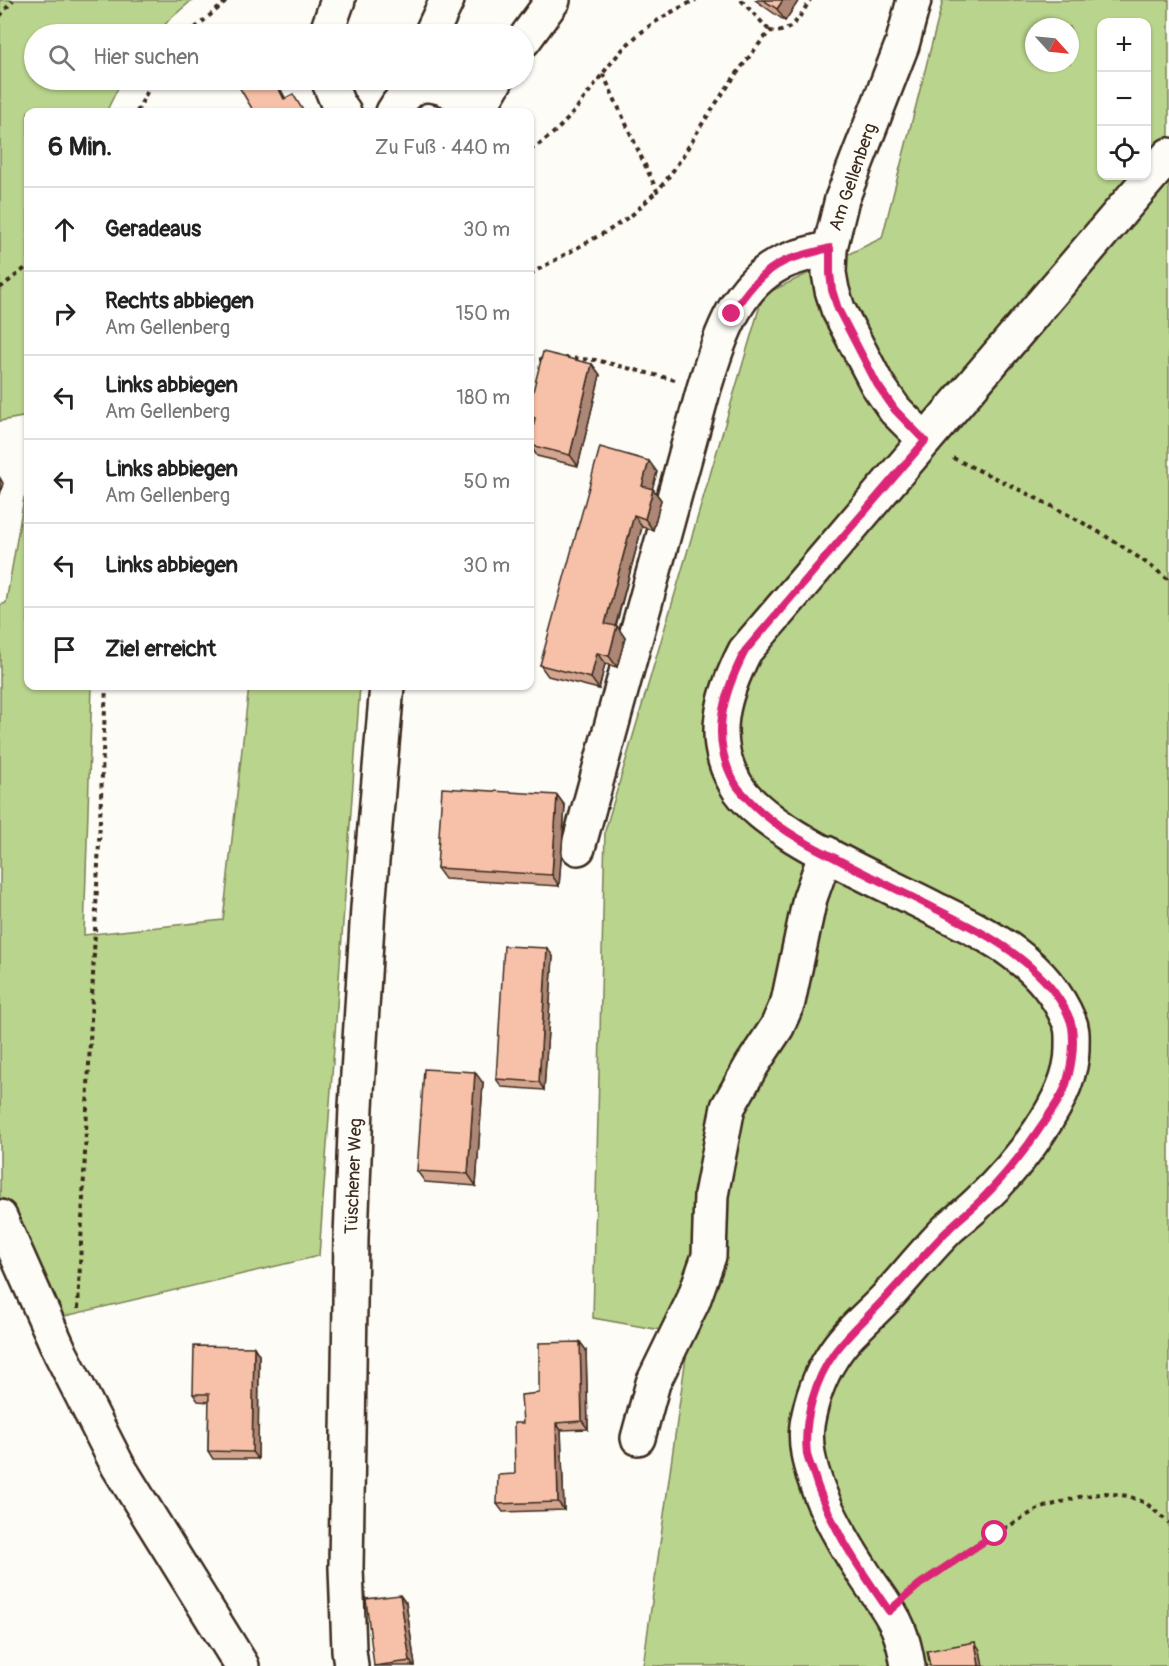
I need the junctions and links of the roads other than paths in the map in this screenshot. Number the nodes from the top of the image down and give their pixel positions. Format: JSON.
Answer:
{"nodes":[{"id":1,"x":338,"y":0,"type":"edge"},
{"id":2,"x":447,"y":0,"type":"edge"},
{"id":3,"x":553,"y":0,"type":"edge"},
{"id":4,"x":914,"y":0,"type":"edge"},
{"id":5,"x":330,"y":24,"type":"edge"},
{"id":6,"x":436,"y":24,"type":"edge"},
{"id":7,"x":534,"y":26,"type":"edge"},
{"id":8,"x":332,"y":90,"type":"edge"},
{"id":9,"x":411,"y":90,"type":"edge"},
{"id":10,"x":448,"y":90,"type":"edge"},
{"id":11,"x":490,"y":90,"type":"edge"},
{"id":12,"x":341,"y":108,"type":"edge"},
{"id":13,"x":396,"y":108,"type":"edge"},
{"id":14,"x":467,"y":108,"type":"edge"},
{"id":15,"x":479,"y":108,"type":"edge"},
{"id":16,"x":1169,"y":155,"type":"edge"},
{"id":17,"x":830,"y":248,"type":"junction"},
{"id":18,"x":925,"y":441,"type":"junction"},
{"id":19,"x":387,"y":690,"type":"edge"},
{"id":20,"x":578,"y":848,"type":"dead end"},
{"id":21,"x":826,"y":853,"type":"junction"},
{"id":22,"x":0,"y":1217,"type":"edge"},
{"id":23,"x":638,"y":1438,"type":"dead end"},
{"id":24,"x":242,"y":1666,"type":"edge"},
{"id":25,"x":351,"y":1666,"type":"edge"},
{"id":26,"x":908,"y":1666,"type":"edge"}],
"edges":[{"from":1,"to":5,"type":"street"},
{"from":2,"to":6,"type":"street"},
{"from":3,"to":7,"type":"street"},
{"from":4,"to":17,"type":"street","name":"Am Gellenberg"},
{"from":8,"to":12,"type":"street"},
{"from":9,"to":13,"type":"street"},
{"from":10,"to":14,"type":"street"},
{"from":11,"to":15,"type":"street"},
{"from":16,"to":18,"type":"street"},
{"from":17,"to":18,"type":"street","name":"Am Gellenberg"},
{"from":17,"to":20,"type":"street"},
{"from":18,"to":21,"type":"street"},
{"from":19,"to":25,"type":"street","name":"Tüschener Weg"},
{"from":21,"to":23,"type":"street"},
{"from":21,"to":26,"type":"street"},
{"from":22,"to":24,"type":"street"}]}
